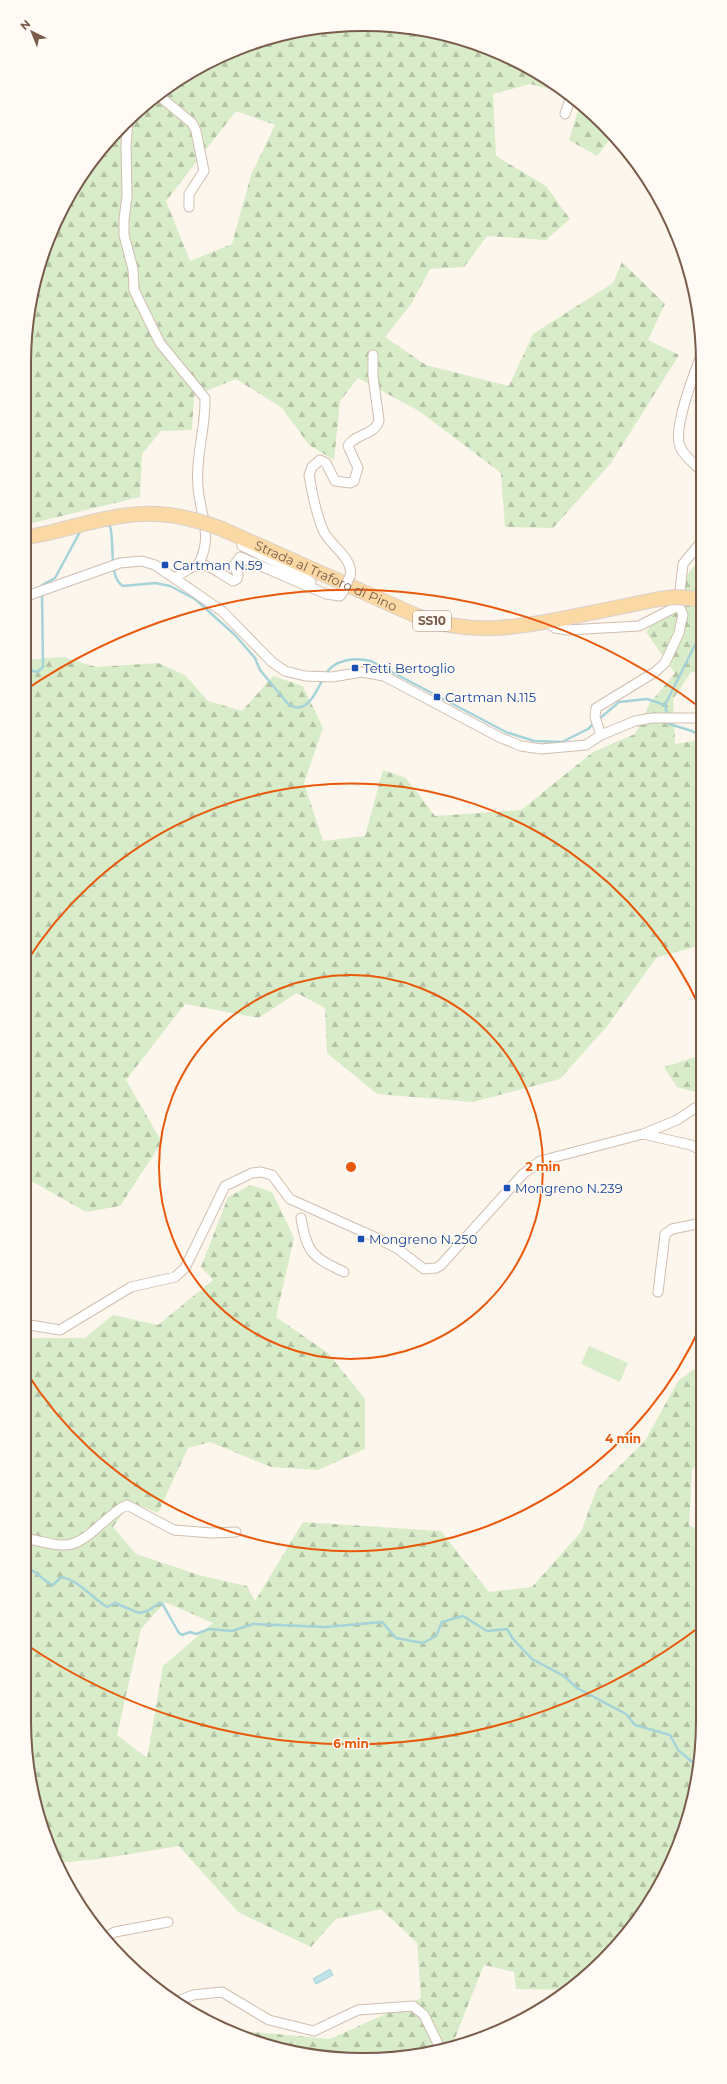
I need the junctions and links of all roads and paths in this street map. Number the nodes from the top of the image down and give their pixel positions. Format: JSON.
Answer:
{"nodes":[{"id":1,"x":163,"y":99,"type":"edge"},
{"id":2,"x":569,"y":102,"type":"edge"},
{"id":3,"x":565,"y":114,"type":"dead end"},
{"id":4,"x":128,"y":128,"type":"edge"},
{"id":5,"x":189,"y":207,"type":"dead end"},
{"id":6,"x":373,"y":356,"type":"dead end"},
{"id":7,"x":696,"y":370,"type":"edge"},
{"id":8,"x":696,"y":466,"type":"edge"},
{"id":9,"x":240,"y":536,"type":"junction"},
{"id":10,"x":31,"y":537,"type":"edge"},
{"id":11,"x":696,"y":547,"type":"edge"},
{"id":12,"x":198,"y":564,"type":"junction"},
{"id":13,"x":175,"y":578,"type":"junction"},
{"id":14,"x":31,"y":594,"type":"edge"},
{"id":15,"x":326,"y":594,"type":"junction"},
{"id":16,"x":696,"y":599,"type":"edge"},
{"id":17,"x":680,"y":608,"type":"junction"},
{"id":18,"x":546,"y":622,"type":"junction"},
{"id":19,"x":696,"y":718,"type":"edge"},
{"id":20,"x":602,"y":735,"type":"junction"},
{"id":21,"x":696,"y":1108,"type":"edge"},
{"id":22,"x":643,"y":1134,"type":"junction"},
{"id":23,"x":696,"y":1148,"type":"edge"},
{"id":24,"x":298,"y":1202,"type":"junction"},
{"id":25,"x":696,"y":1224,"type":"edge"},
{"id":26,"x":344,"y":1272,"type":"dead end"},
{"id":27,"x":658,"y":1292,"type":"dead end"},
{"id":28,"x":31,"y":1325,"type":"edge"},
{"id":29,"x":236,"y":1532,"type":"dead end"},
{"id":30,"x":31,"y":1539,"type":"edge"},
{"id":31,"x":168,"y":1922,"type":"dead end"},
{"id":32,"x":110,"y":1935,"type":"edge"},
{"id":33,"x":183,"y":1999,"type":"edge"},
{"id":34,"x":438,"y":2045,"type":"edge"}],
"edges":[{"from":1,"to":5,"type":"street"},
{"from":2,"to":3,"type":"street"},
{"from":4,"to":12,"type":"street"},
{"from":6,"to":15,"type":"street","bridge":true},
{"from":7,"to":8,"type":"street"},
{"from":9,"to":10,"type":"main road","name":"Strada al Traforo di Pino","number":"SS10","bridge":true},
{"from":9,"to":15,"type":"street"},
{"from":9,"to":18,"type":"main road","name":"Strada al Traforo di Pino","number":"SS10"},
{"from":11,"to":17,"type":"street"},
{"from":12,"to":13,"type":"street"},
{"from":12,"to":15,"type":"street"},
{"from":13,"to":14,"type":"street"},
{"from":13,"to":20,"type":"street"},
{"from":16,"to":18,"type":"main road","name":"Strada al Traforo di Pino","number":"SS10","bridge":true},
{"from":17,"to":18,"type":"street"},
{"from":17,"to":20,"type":"street"},
{"from":19,"to":20,"type":"street"},
{"from":21,"to":22,"type":"street"},
{"from":22,"to":23,"type":"street"},
{"from":22,"to":24,"type":"street"},
{"from":24,"to":26,"type":"street"},
{"from":24,"to":28,"type":"street"},
{"from":25,"to":27,"type":"street"},
{"from":29,"to":30,"type":"street"},
{"from":31,"to":32,"type":"street"},
{"from":33,"to":34,"type":"street"}]}
